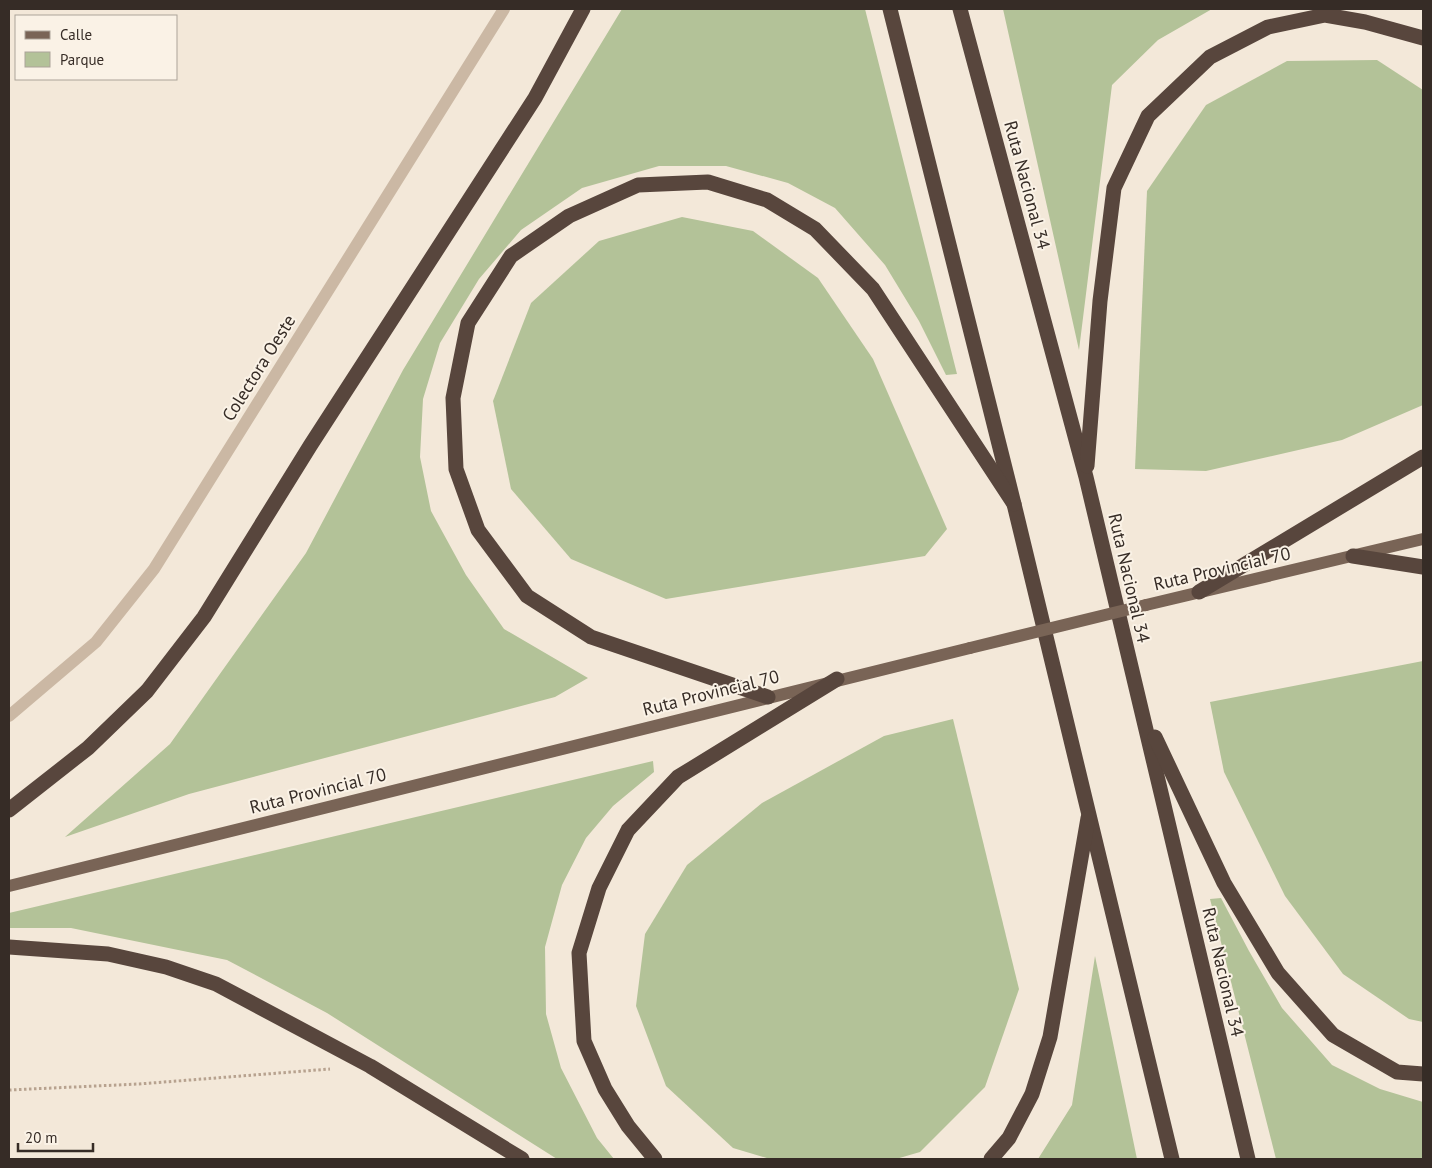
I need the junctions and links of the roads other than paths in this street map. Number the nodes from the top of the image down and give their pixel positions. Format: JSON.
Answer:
{"nodes":[{"id":1,"x":504,"y":9,"type":"edge"},
{"id":2,"x":583,"y":9,"type":"edge"},
{"id":3,"x":890,"y":9,"type":"edge"},
{"id":4,"x":960,"y":9,"type":"edge"},
{"id":5,"x":1423,"y":38,"type":"edge"},
{"id":6,"x":1423,"y":457,"type":"edge"},
{"id":7,"x":1086,"y":477,"type":"junction"},
{"id":8,"x":1014,"y":504,"type":"junction"},
{"id":9,"x":1423,"y":538,"type":"edge"},
{"id":10,"x":1353,"y":556,"type":"junction"},
{"id":11,"x":1423,"y":567,"type":"edge"},
{"id":12,"x":1199,"y":592,"type":"junction"},
{"id":13,"x":837,"y":680,"type":"junction"},
{"id":14,"x":768,"y":696,"type":"junction"},
{"id":15,"x":1141,"y":709,"type":"junction"},
{"id":16,"x":9,"y":716,"type":"edge"},
{"id":17,"x":9,"y":810,"type":"edge"},
{"id":18,"x":1089,"y":812,"type":"junction"},
{"id":19,"x":9,"y":886,"type":"edge"},
{"id":20,"x":9,"y":946,"type":"edge"},
{"id":21,"x":1423,"y":1074,"type":"edge"},
{"id":22,"x":522,"y":1159,"type":"edge"},
{"id":23,"x":655,"y":1159,"type":"edge"},
{"id":24,"x":991,"y":1159,"type":"edge"},
{"id":25,"x":1172,"y":1159,"type":"edge"},
{"id":26,"x":1248,"y":1159,"type":"edge"}],
"edges":[{"from":1,"to":16,"type":"street","name":"Colectora Oeste"},
{"from":2,"to":17,"type":"highway"},
{"from":3,"to":8,"type":"highway"},
{"from":4,"to":7,"type":"highway","name":"Ruta Nacional 34"},
{"from":5,"to":7,"type":"highway"},
{"from":6,"to":12,"type":"highway"},
{"from":7,"to":15,"type":"highway","name":"Ruta Nacional 34"},
{"from":8,"to":14,"type":"highway"},
{"from":8,"to":18,"type":"highway"},
{"from":9,"to":10,"type":"main road","name":"Ruta Provincial 70"},
{"from":10,"to":11,"type":"highway"},
{"from":10,"to":12,"type":"main road","name":"Ruta Provincial 70"},
{"from":12,"to":13,"type":"main road","name":"Ruta Provincial 70","bridge":true},
{"from":13,"to":14,"type":"main road","name":"Ruta Provincial 70"},
{"from":13,"to":23,"type":"highway"},
{"from":14,"to":19,"type":"main road","name":"Ruta Provincial 70"},
{"from":15,"to":21,"type":"highway"},
{"from":15,"to":26,"type":"highway","name":"Ruta Nacional 34"},
{"from":18,"to":24,"type":"highway"},
{"from":18,"to":25,"type":"highway"},
{"from":20,"to":22,"type":"highway"}]}
